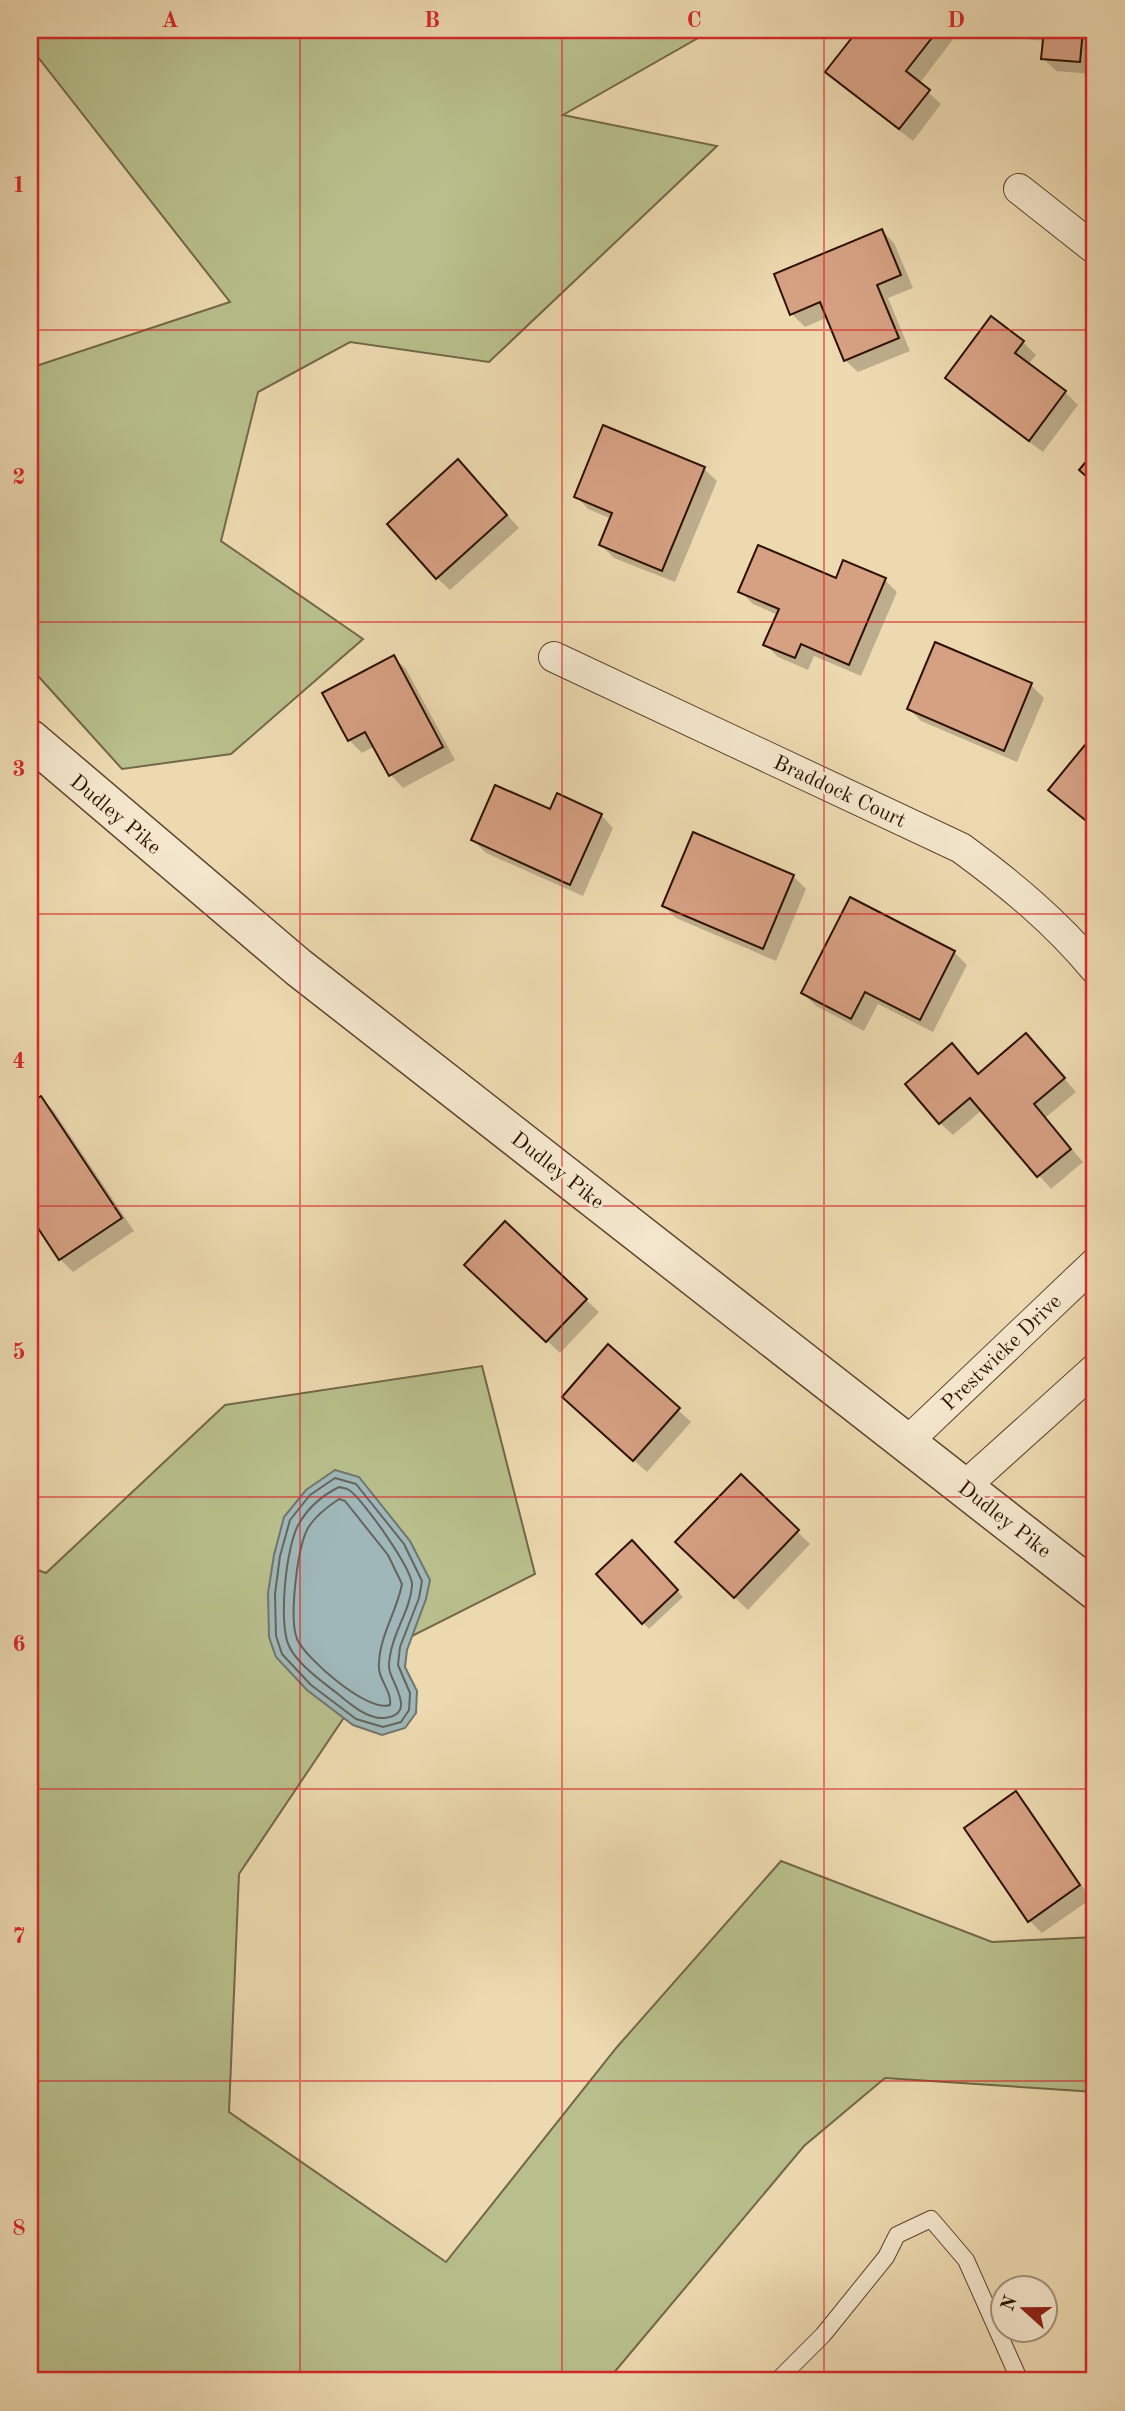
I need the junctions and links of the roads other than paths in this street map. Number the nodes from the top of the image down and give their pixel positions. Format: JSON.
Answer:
{"nodes":[{"id":1,"x":1019,"y":189,"type":"dead end"},
{"id":2,"x":1095,"y":249,"type":"edge"},
{"id":3,"x":554,"y":657,"type":"dead end"},
{"id":4,"x":30,"y":739,"type":"edge"},
{"id":5,"x":1095,"y":969,"type":"edge"},
{"id":6,"x":1095,"y":1263,"type":"edge"},
{"id":7,"x":1095,"y":1369,"type":"edge"},
{"id":8,"x":907,"y":1442,"type":"junction"},
{"id":9,"x":964,"y":1487,"type":"junction"},
{"id":10,"x":1095,"y":1590,"type":"edge"},
{"id":11,"x":777,"y":2381,"type":"edge"},
{"id":12,"x":1020,"y":2381,"type":"edge"}],
"edges":[{"from":1,"to":2,"type":"street"},
{"from":3,"to":5,"type":"street","name":"Braddock Court"},
{"from":4,"to":8,"type":"street","name":"Dudley Pike"},
{"from":6,"to":8,"type":"street","name":"Prestwicke Drive"},
{"from":7,"to":9,"type":"street"},
{"from":8,"to":9,"type":"street","name":"Dudley Pike"},
{"from":9,"to":10,"type":"street","name":"Dudley Pike"},
{"from":11,"to":12,"type":"lane"}]}
